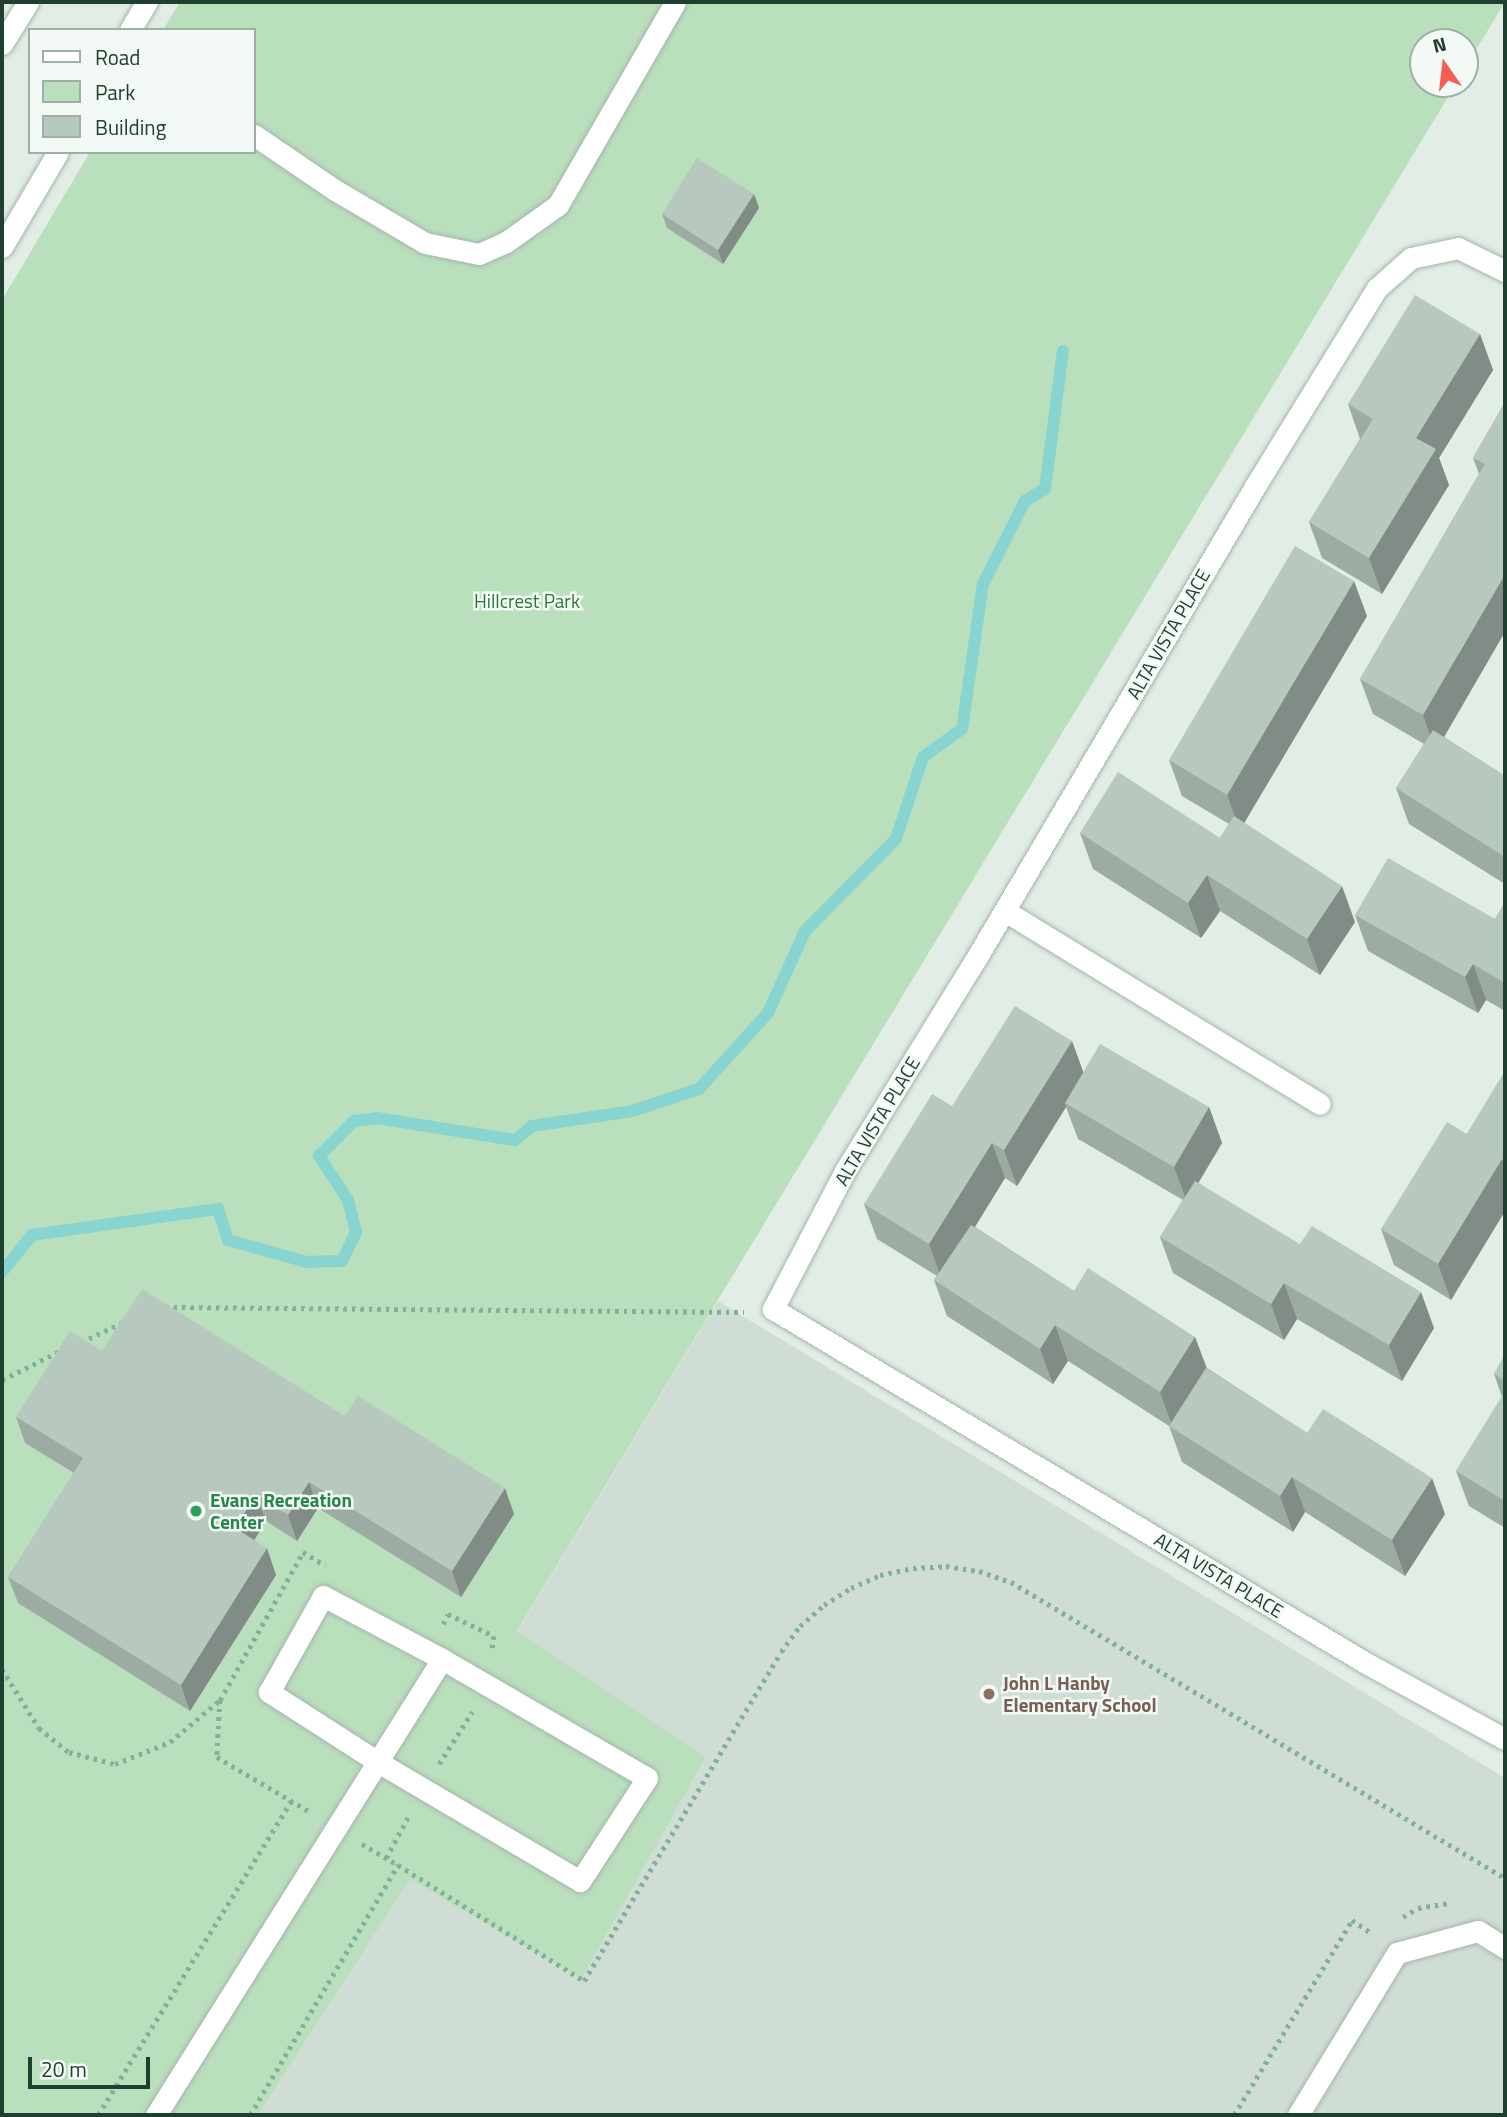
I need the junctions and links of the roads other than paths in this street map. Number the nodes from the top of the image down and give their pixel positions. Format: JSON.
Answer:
{"nodes":[{"id":1,"x":28,"y":2,"type":"edge"},
{"id":2,"x":147,"y":2,"type":"edge"},
{"id":3,"x":676,"y":2,"type":"edge"},
{"id":4,"x":131,"y":28,"type":"edge"},
{"id":5,"x":2,"y":44,"type":"edge"},
{"id":6,"x":256,"y":136,"type":"edge"},
{"id":7,"x":57,"y":154,"type":"edge"},
{"id":8,"x":2,"y":247,"type":"edge"},
{"id":9,"x":1505,"y":271,"type":"edge"},
{"id":10,"x":1005,"y":911,"type":"junction"},
{"id":11,"x":1320,"y":1104,"type":"dead end"},
{"id":12,"x":442,"y":1658,"type":"junction"},
{"id":13,"x":1505,"y":1739,"type":"edge"},
{"id":14,"x":377,"y":1762,"type":"junction"},
{"id":15,"x":1505,"y":1948,"type":"edge"},
{"id":16,"x":156,"y":2115,"type":"edge"},
{"id":17,"x":1298,"y":2115,"type":"edge"}],
"edges":[{"from":1,"to":5,"type":"street"},
{"from":2,"to":4,"type":"street"},
{"from":3,"to":6,"type":"street"},
{"from":7,"to":8,"type":"street"},
{"from":9,"to":10,"type":"street","name":"ALTA VISTA PLACE"},
{"from":10,"to":11,"type":"street"},
{"from":10,"to":13,"type":"street","name":"ALTA VISTA PLACE"},
{"from":12,"to":14,"type":"street"},
{"from":12,"to":14,"type":"street"},
{"from":12,"to":14,"type":"street"},
{"from":14,"to":16,"type":"street"},
{"from":15,"to":17,"type":"street"}]}
